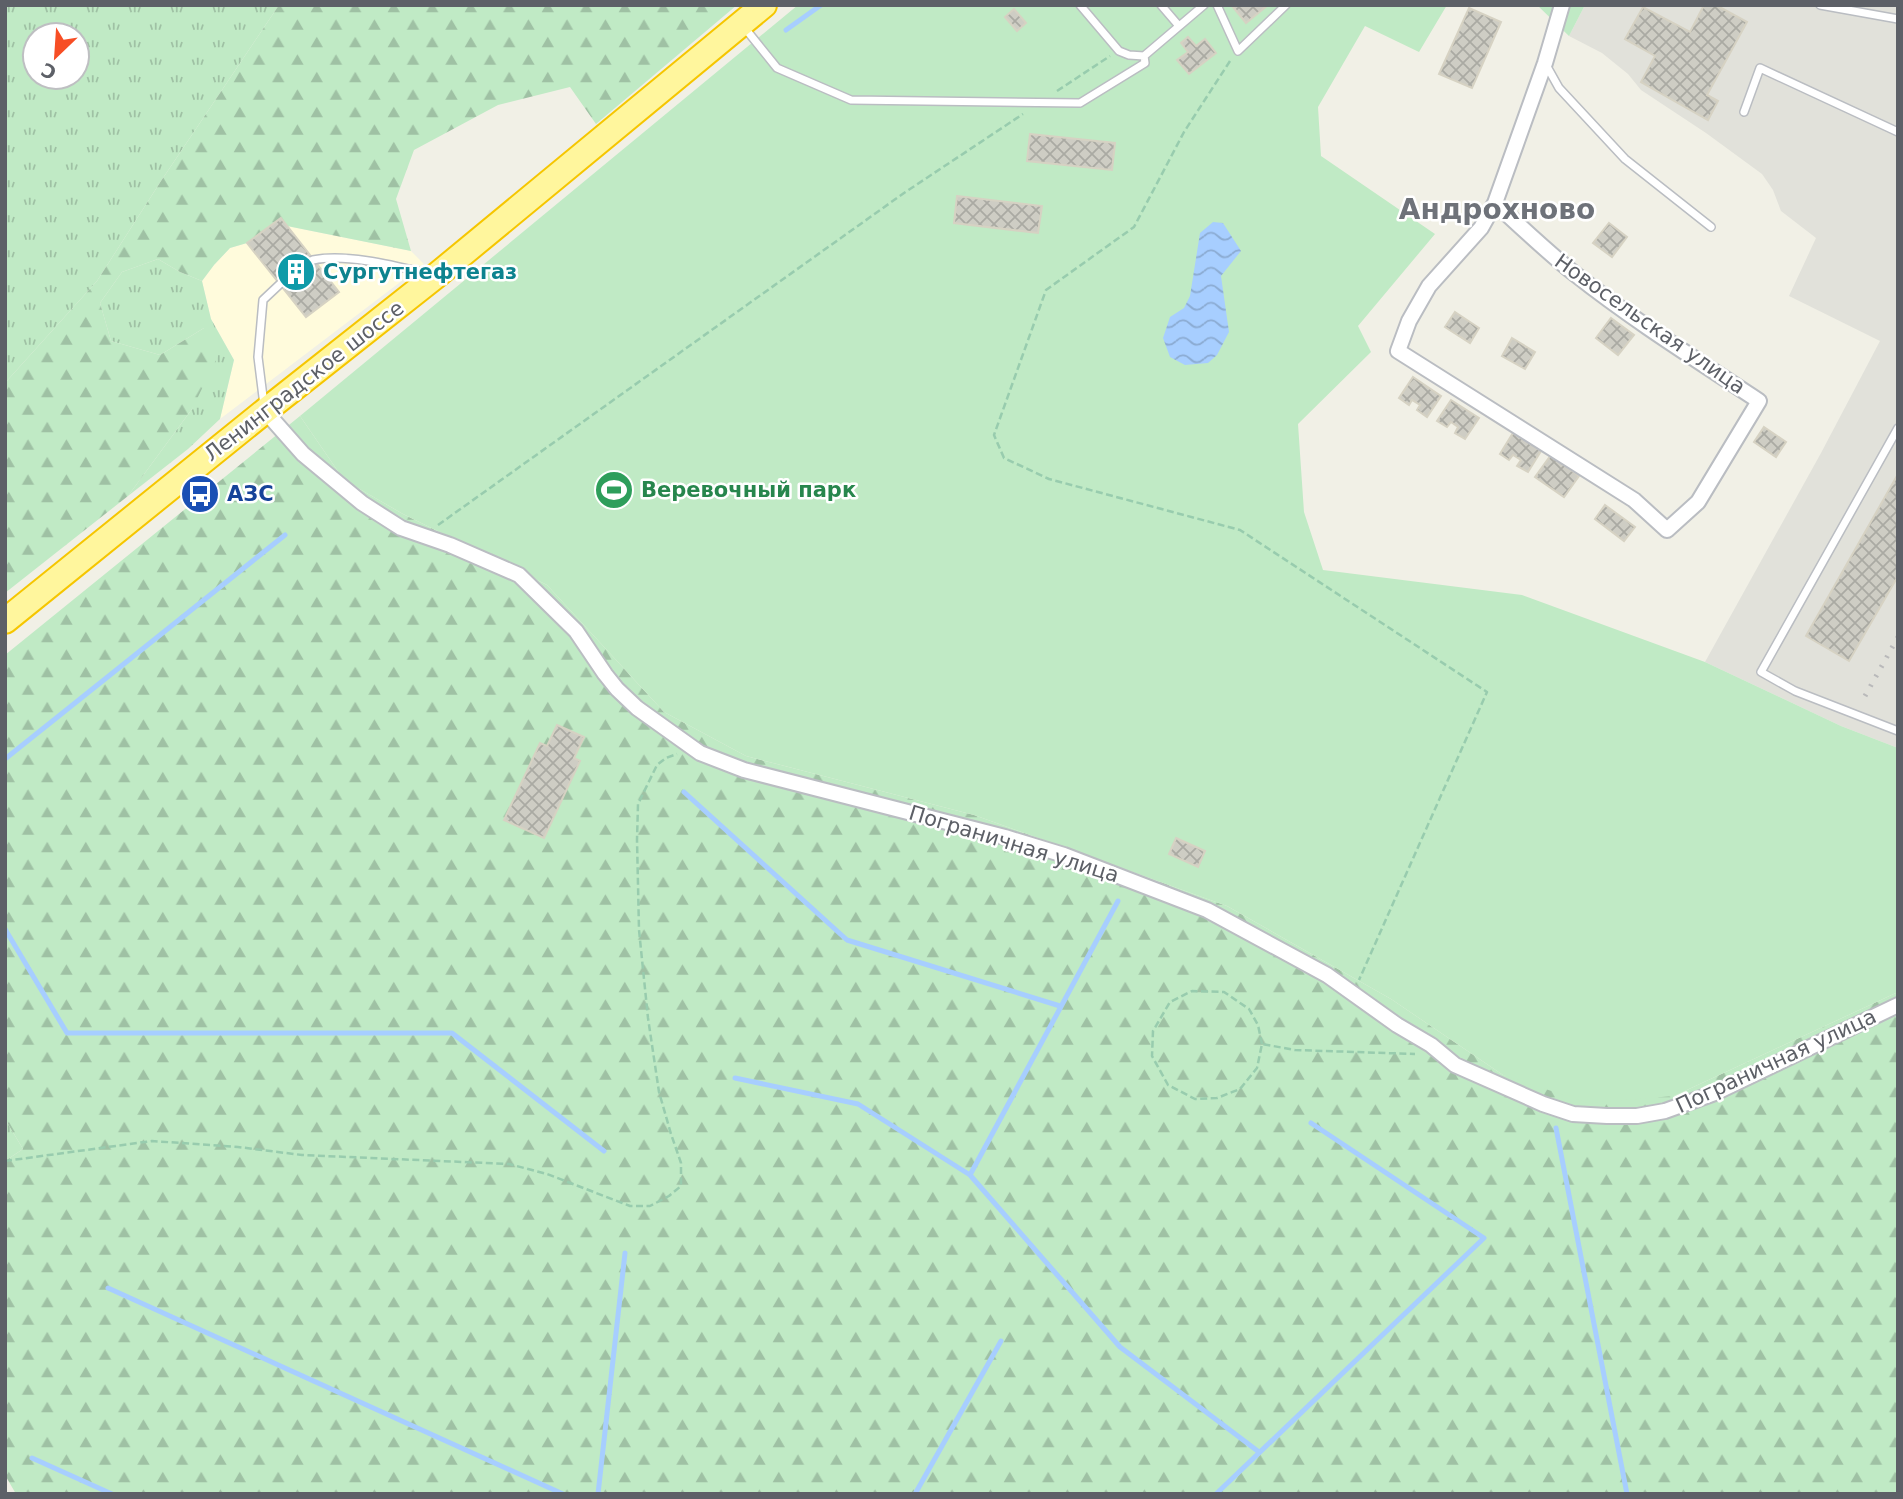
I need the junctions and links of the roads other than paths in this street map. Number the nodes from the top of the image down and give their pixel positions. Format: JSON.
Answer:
{"nodes":[{"id":1,"x":764,"y":5,"type":"edge"},
{"id":2,"x":1080,"y":5,"type":"edge"},
{"id":3,"x":1161,"y":5,"type":"edge"},
{"id":4,"x":1204,"y":5,"type":"edge"},
{"id":5,"x":1217,"y":5,"type":"edge"},
{"id":6,"x":1286,"y":5,"type":"edge"},
{"id":7,"x":1562,"y":5,"type":"edge"},
{"id":8,"x":1820,"y":5,"type":"edge"},
{"id":9,"x":1898,"y":19,"type":"edge"},
{"id":10,"x":742,"y":23,"type":"junction"},
{"id":11,"x":1179,"y":26,"type":"junction"},
{"id":12,"x":1144,"y":56,"type":"junction"},
{"id":13,"x":1545,"y":63,"type":"junction"},
{"id":14,"x":1744,"y":112,"type":"dead end"},
{"id":15,"x":1898,"y":132,"type":"edge"},
{"id":16,"x":1495,"y":203,"type":"junction"},
{"id":17,"x":1711,"y":228,"type":"dead end"},
{"id":18,"x":313,"y":260,"type":"dead end"},
{"id":19,"x":437,"y":275,"type":"junction"},
{"id":20,"x":280,"y":284,"type":"dead end"},
{"id":21,"x":265,"y":411,"type":"junction"},
{"id":22,"x":1898,"y":428,"type":"edge"},
{"id":23,"x":5,"y":621,"type":"edge"},
{"id":24,"x":1898,"y":731,"type":"edge"},
{"id":25,"x":1898,"y":1005,"type":"edge"}],
"edges":[{"from":1,"to":10,"type":"highway","name":"Ленинградское шоссе"},
{"from":2,"to":12,"type":"lane"},
{"from":3,"to":11,"type":"lane"},
{"from":4,"to":11,"type":"lane"},
{"from":5,"to":6,"type":"lane"},
{"from":7,"to":13,"type":"street"},
{"from":8,"to":9,"type":"lane"},
{"from":10,"to":12,"type":"lane"},
{"from":10,"to":19,"type":"highway","name":"Ленинградское шоссе"},
{"from":11,"to":12,"type":"lane"},
{"from":13,"to":16,"type":"street"},
{"from":13,"to":17,"type":"lane"},
{"from":14,"to":15,"type":"lane"},
{"from":16,"to":16,"type":"street","name":"Новосельская улица"},
{"from":18,"to":19,"type":"lane"},
{"from":19,"to":21,"type":"highway","name":"Ленинградское шоссе"},
{"from":20,"to":21,"type":"lane"},
{"from":21,"to":23,"type":"highway","name":"Ленинградское шоссе"},
{"from":21,"to":25,"type":"street","name":"Пограничная улица"},
{"from":22,"to":24,"type":"lane"}]}
